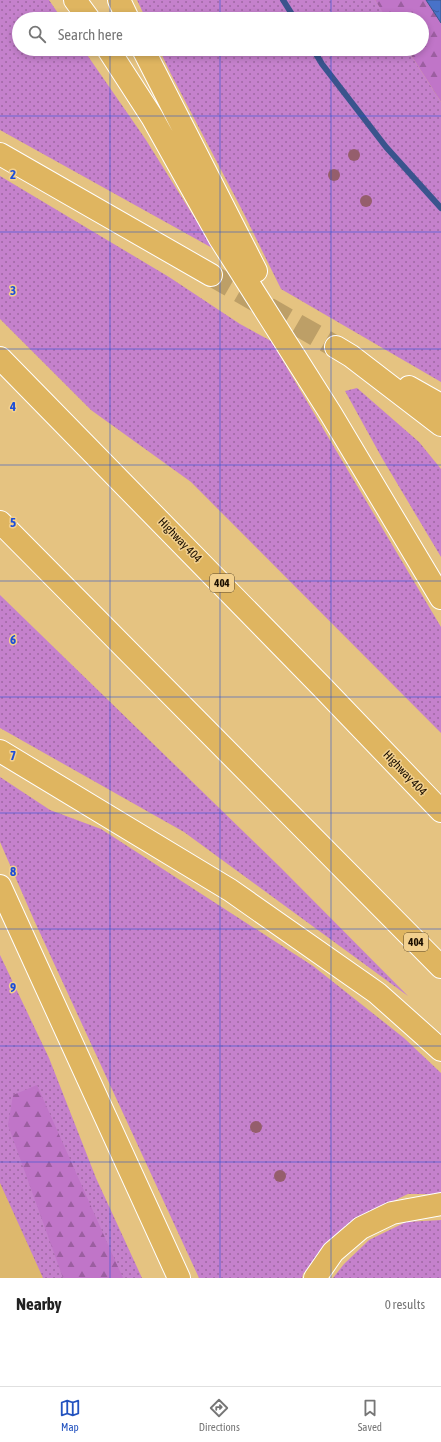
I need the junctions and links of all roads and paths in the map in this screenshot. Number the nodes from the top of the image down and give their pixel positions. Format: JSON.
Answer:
{"nodes":[{"id":1,"x":75,"y":0,"type":"edge"},
{"id":2,"x":119,"y":0,"type":"edge"},
{"id":3,"x":84,"y":12,"type":"edge"},
{"id":4,"x":125,"y":12,"type":"edge"},
{"id":5,"x":113,"y":56,"type":"edge"},
{"id":6,"x":147,"y":56,"type":"edge"},
{"id":7,"x":0,"y":154,"type":"edge"},
{"id":8,"x":212,"y":276,"type":"tunnel mouth"},
{"id":9,"x":0,"y":358,"type":"edge"},
{"id":10,"x":441,"y":404,"type":"edge"},
{"id":11,"x":331,"y":414,"type":"junction"},
{"id":12,"x":441,"y":425,"type":"edge"},
{"id":13,"x":0,"y":522,"type":"edge"},
{"id":14,"x":441,"y":598,"type":"edge"},
{"id":15,"x":0,"y":751,"type":"edge"},
{"id":16,"x":441,"y":811,"type":"edge"},
{"id":17,"x":0,"y":886,"type":"edge"},
{"id":18,"x":441,"y":967,"type":"edge"},
{"id":19,"x":441,"y":1050,"type":"edge"},
{"id":20,"x":441,"y":1204,"type":"edge"},
{"id":21,"x":179,"y":1278,"type":"edge"},
{"id":22,"x":315,"y":1278,"type":"edge"}],
"edges":[{"from":1,"to":3,"type":"highway"},
{"from":2,"to":4,"type":"highway"},
{"from":5,"to":11,"type":"highway"},
{"from":6,"to":11,"type":"highway"},
{"from":7,"to":8,"type":"highway"},
{"from":9,"to":16,"type":"highway","name":"Highway 404","number":"404"},
{"from":10,"to":12,"type":"highway"},
{"from":11,"to":14,"type":"highway"},
{"from":13,"to":18,"type":"highway","number":"404"},
{"from":15,"to":19,"type":"highway"},
{"from":17,"to":21,"type":"highway"},
{"from":20,"to":22,"type":"highway"}]}
